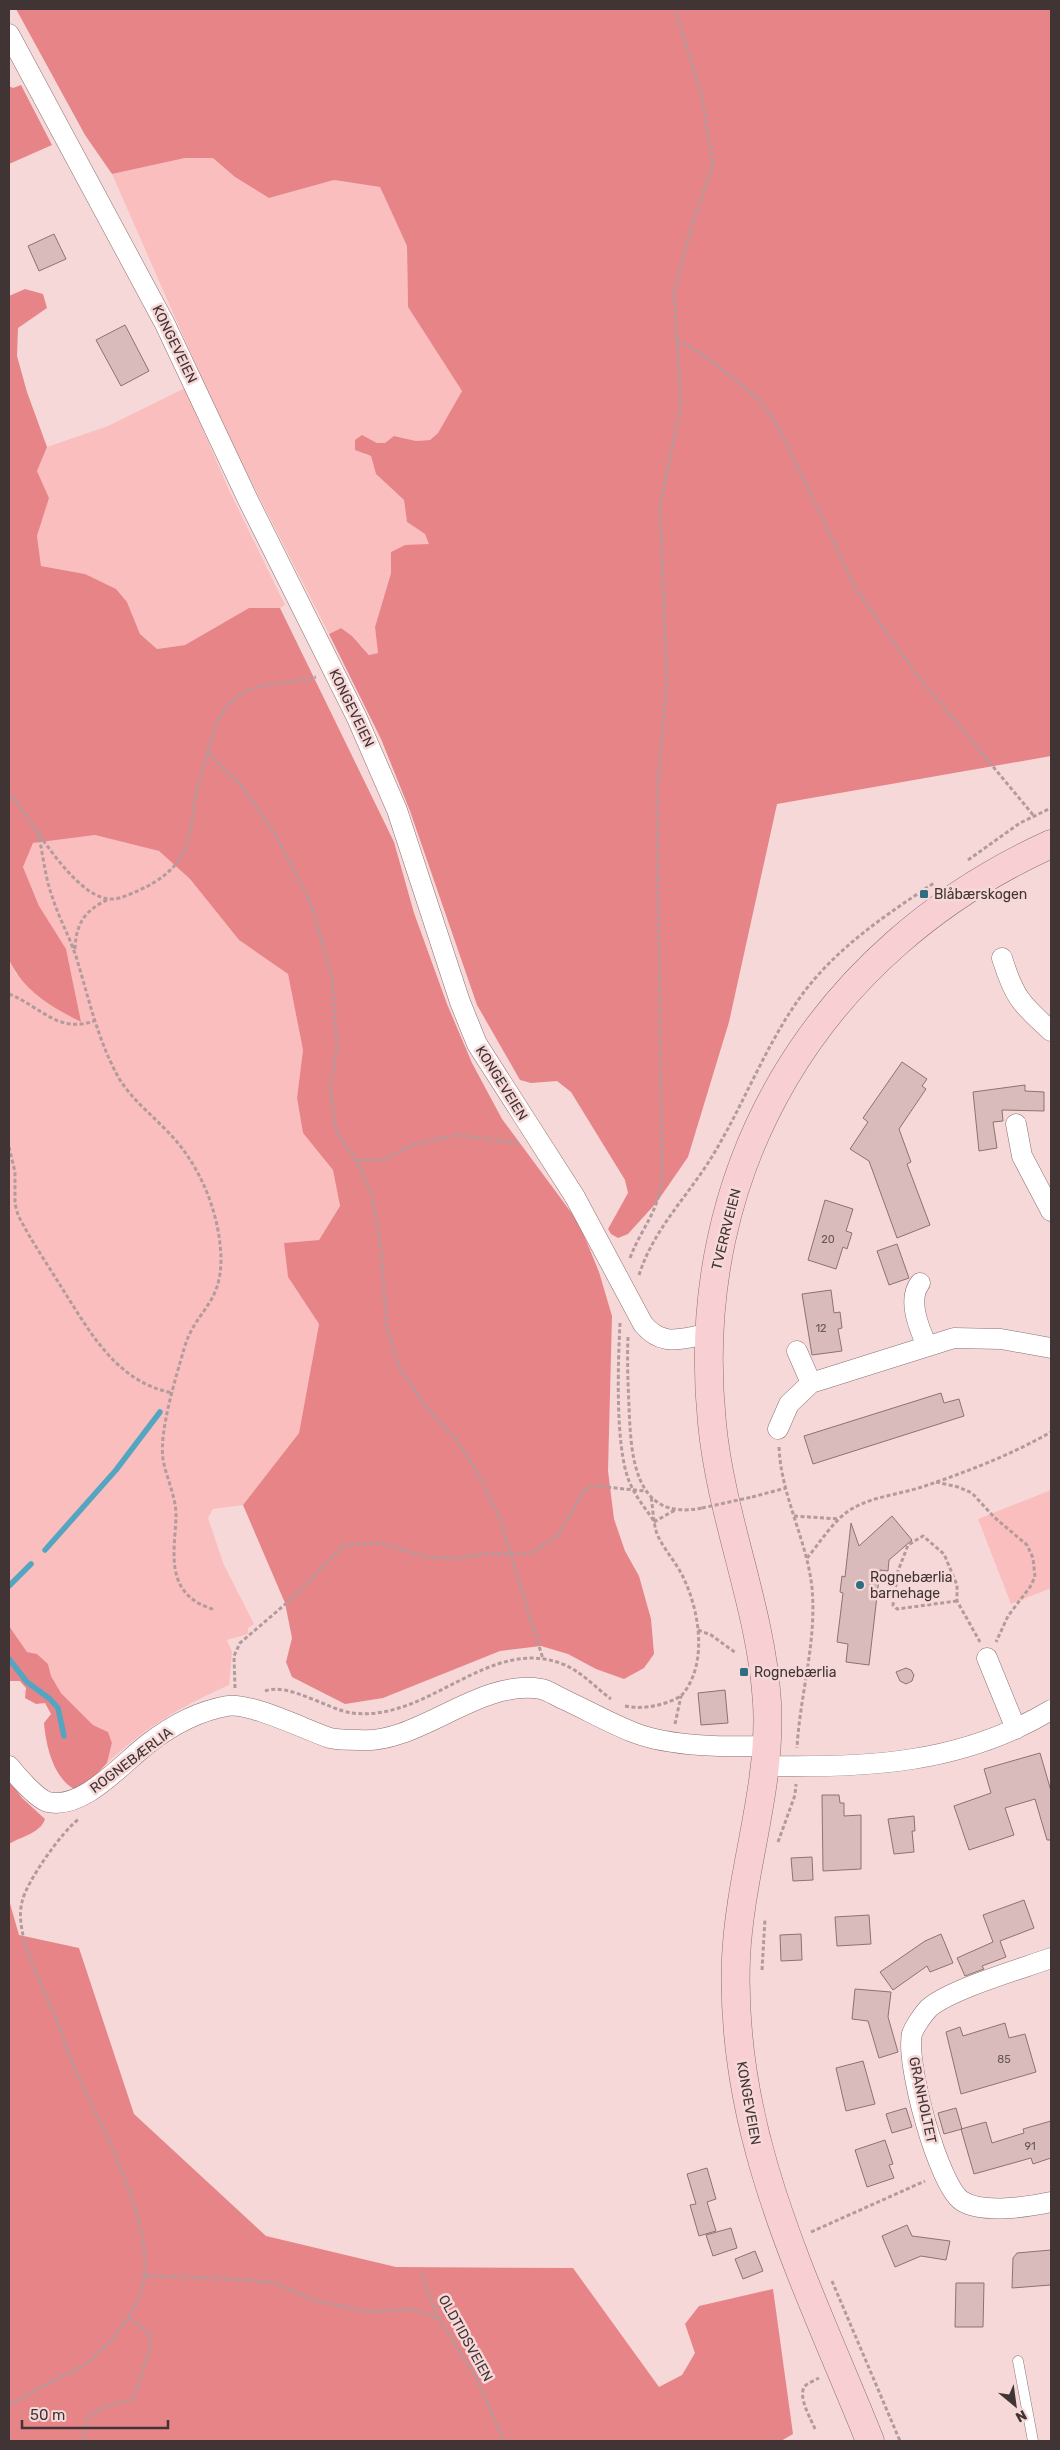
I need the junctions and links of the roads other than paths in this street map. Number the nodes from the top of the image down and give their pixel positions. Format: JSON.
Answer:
{"nodes":[{"id":1,"x":9,"y":34,"type":"edge"},
{"id":2,"x":1051,"y":844,"type":"edge"},
{"id":3,"x":1002,"y":958,"type":"dead end"},
{"id":4,"x":1051,"y":1031,"type":"edge"},
{"id":5,"x":1016,"y":1124,"type":"dead end"},
{"id":6,"x":1051,"y":1211,"type":"edge"},
{"id":7,"x":920,"y":1283,"type":"dead end"},
{"id":8,"x":708,"y":1334,"type":"junction"},
{"id":9,"x":927,"y":1346,"type":"junction"},
{"id":10,"x":1051,"y":1348,"type":"edge"},
{"id":11,"x":796,"y":1351,"type":"dead end"},
{"id":12,"x":811,"y":1383,"type":"junction"},
{"id":13,"x":778,"y":1429,"type":"road end"},
{"id":14,"x":988,"y":1658,"type":"road end"},
{"id":15,"x":1051,"y":1710,"type":"edge"},
{"id":16,"x":1016,"y":1729,"type":"junction"},
{"id":17,"x":766,"y":1756,"type":"junction"},
{"id":18,"x":9,"y":1766,"type":"edge"},
{"id":19,"x":1051,"y":1958,"type":"edge"},
{"id":20,"x":1051,"y":2202,"type":"edge"},
{"id":21,"x":1018,"y":2361,"type":"dead end"},
{"id":22,"x":870,"y":2441,"type":"edge"},
{"id":23,"x":1033,"y":2441,"type":"edge"}],
"edges":[{"from":1,"to":8,"type":"street","name":"KONGEVEIEN"},
{"from":2,"to":8,"type":"main road","name":"TVERRVEIEN"},
{"from":3,"to":4,"type":"street"},
{"from":5,"to":6,"type":"street"},
{"from":7,"to":9,"type":"street"},
{"from":8,"to":17,"type":"main road","name":"TVERRVEIEN"},
{"from":9,"to":10,"type":"street"},
{"from":9,"to":12,"type":"street"},
{"from":11,"to":12,"type":"street"},
{"from":12,"to":13,"type":"street"},
{"from":14,"to":16,"type":"street"},
{"from":15,"to":16,"type":"street"},
{"from":16,"to":17,"type":"street"},
{"from":17,"to":18,"type":"street","name":"ROGNEBÆRLIA"},
{"from":17,"to":22,"type":"main road","name":"KONGEVEIEN"},
{"from":19,"to":20,"type":"street","name":"GRANHOLTET"},
{"from":21,"to":23,"type":"lane"}]}
